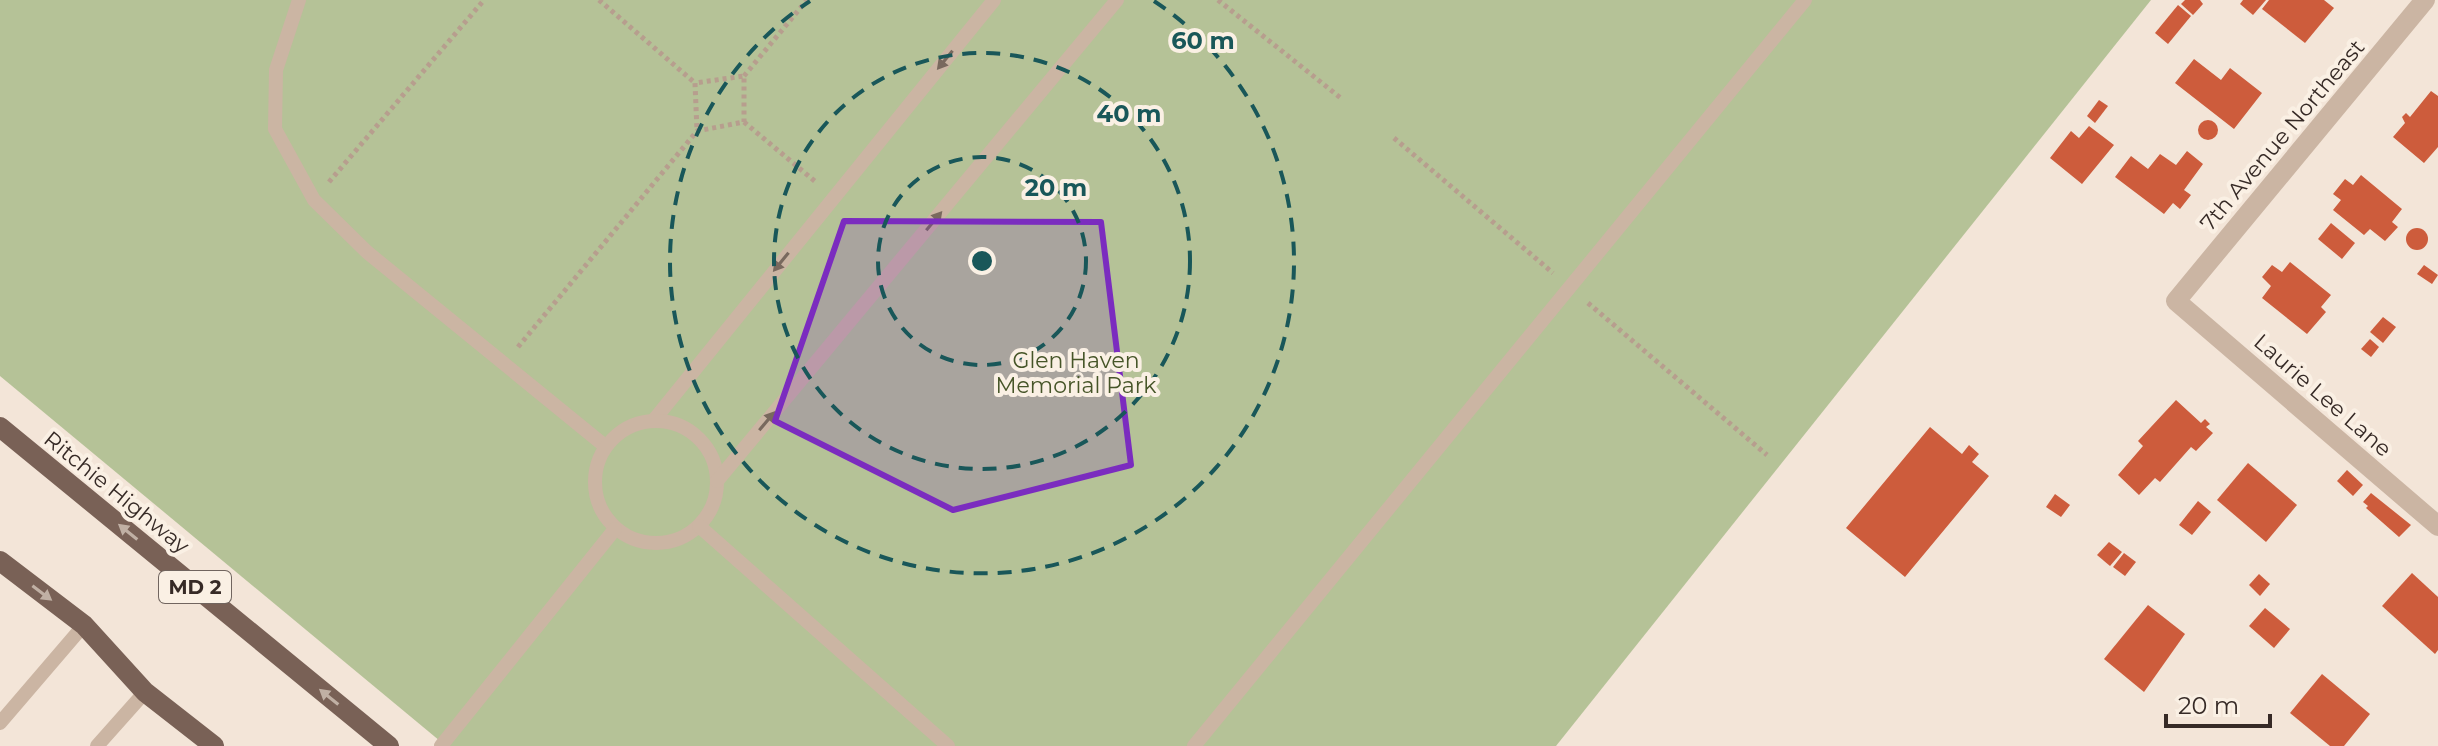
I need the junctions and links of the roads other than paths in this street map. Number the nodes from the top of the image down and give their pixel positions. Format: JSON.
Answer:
{"nodes":[{"id":1,"x":299,"y":0,"type":"edge"},
{"id":2,"x":994,"y":0,"type":"edge"},
{"id":3,"x":1117,"y":0,"type":"edge"},
{"id":4,"x":1805,"y":0,"type":"edge"},
{"id":5,"x":2425,"y":0,"type":"edge"},
{"id":6,"x":2176,"y":301,"type":"joint"},
{"id":7,"x":654,"y":420,"type":"junction"},
{"id":8,"x":0,"y":427,"type":"edge"},
{"id":9,"x":605,"y":446,"type":"junction"},
{"id":10,"x":717,"y":481,"type":"junction"},
{"id":11,"x":699,"y":526,"type":"junction"},
{"id":12,"x":2438,"y":526,"type":"edge"},
{"id":13,"x":615,"y":529,"type":"junction"},
{"id":14,"x":0,"y":561,"type":"edge"},
{"id":15,"x":84,"y":625,"type":"junction"},
{"id":16,"x":145,"y":692,"type":"junction"},
{"id":17,"x":0,"y":723,"type":"edge"},
{"id":18,"x":202,"y":743,"type":"edge"},
{"id":19,"x":97,"y":746,"type":"edge"},
{"id":20,"x":389,"y":746,"type":"edge"},
{"id":21,"x":441,"y":746,"type":"edge"},
{"id":22,"x":948,"y":746,"type":"edge"},
{"id":23,"x":1194,"y":746,"type":"edge"}],
"edges":[{"from":1,"to":9,"type":"lane"},
{"from":2,"to":7,"type":"lane","one_way":true},
{"from":10,"to":3,"type":"lane","one_way":true},
{"from":4,"to":23,"type":"lane"},
{"from":5,"to":6,"type":"street","name":"7th Avenue Northeast"},
{"from":6,"to":12,"type":"street","name":"Laurie Lee Lane"},
{"from":7,"to":9,"type":"lane"},
{"from":7,"to":10,"type":"lane"},
{"from":20,"to":8,"type":"main road","name":"Ritchie Highway","number":"MD 2","one_way":true},
{"from":9,"to":13,"type":"lane"},
{"from":10,"to":11,"type":"lane"},
{"from":11,"to":13,"type":"lane"},
{"from":11,"to":22,"type":"lane"},
{"from":13,"to":21,"type":"lane"},
{"from":14,"to":15,"type":"main road","one_way":true},
{"from":15,"to":16,"type":"main road"},
{"from":15,"to":17,"type":"lane"},
{"from":16,"to":18,"type":"main road"},
{"from":16,"to":19,"type":"lane"}]}
